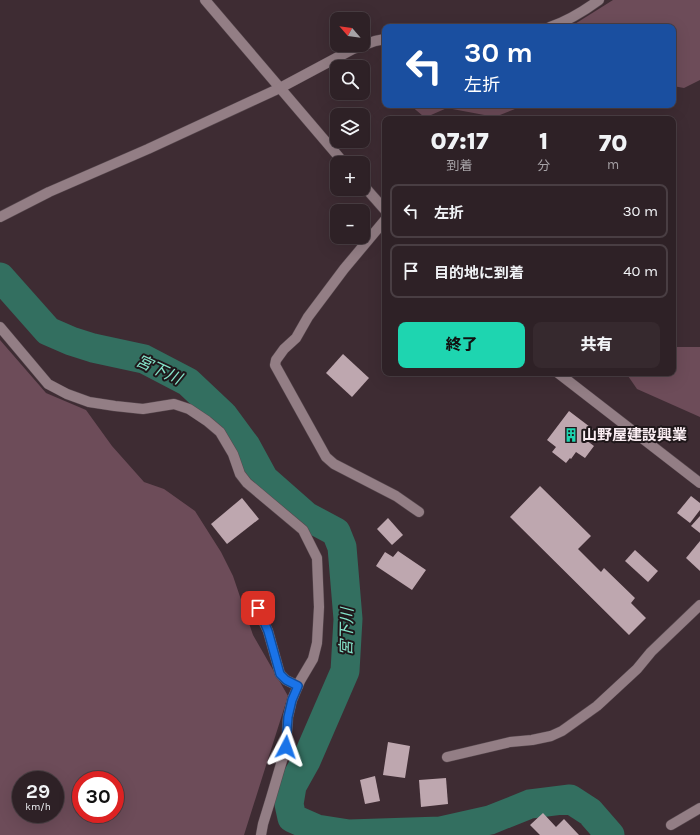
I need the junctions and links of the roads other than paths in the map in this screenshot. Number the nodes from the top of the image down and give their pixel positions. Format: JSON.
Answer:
{"nodes":[{"id":1,"x":205,"y":0,"type":"edge"},
{"id":2,"x":599,"y":0,"type":"edge"},
{"id":3,"x":558,"y":24,"type":"edge"},
{"id":4,"x":382,"y":40,"type":"edge"},
{"id":5,"x":280,"y":88,"type":"junction"},
{"id":6,"x":338,"y":156,"type":"edge"},
{"id":7,"x":370,"y":193,"type":"edge"},
{"id":8,"x":382,"y":207,"type":"edge"},
{"id":9,"x":0,"y":217,"type":"edge"},
{"id":10,"x":382,"y":224,"type":"edge"},
{"id":11,"x":0,"y":326,"type":"edge"},
{"id":12,"x":562,"y":376,"type":"edge"},
{"id":13,"x":700,"y":483,"type":"edge"},
{"id":14,"x":420,"y":512,"type":"dead end"},
{"id":15,"x":700,"y":605,"type":"edge"},
{"id":16,"x":258,"y":608,"type":"dead end"},
{"id":17,"x":298,"y":686,"type":"junction"},
{"id":18,"x":447,"y":757,"type":"dead end"},
{"id":19,"x":700,"y":808,"type":"edge"},
{"id":20,"x":671,"y":825,"type":"dead end"},
{"id":21,"x":261,"y":835,"type":"edge"}],
"edges":[{"from":1,"to":5,"type":"street"},
{"from":2,"to":3,"type":"street"},
{"from":4,"to":5,"type":"street"},
{"from":5,"to":6,"type":"street"},
{"from":5,"to":9,"type":"street"},
{"from":7,"to":8,"type":"street"},
{"from":10,"to":14,"type":"street"},
{"from":11,"to":17,"type":"street"},
{"from":12,"to":13,"type":"street"},
{"from":15,"to":18,"type":"street"},
{"from":16,"to":17,"type":"street"},
{"from":17,"to":21,"type":"street"},
{"from":19,"to":20,"type":"street"}]}
